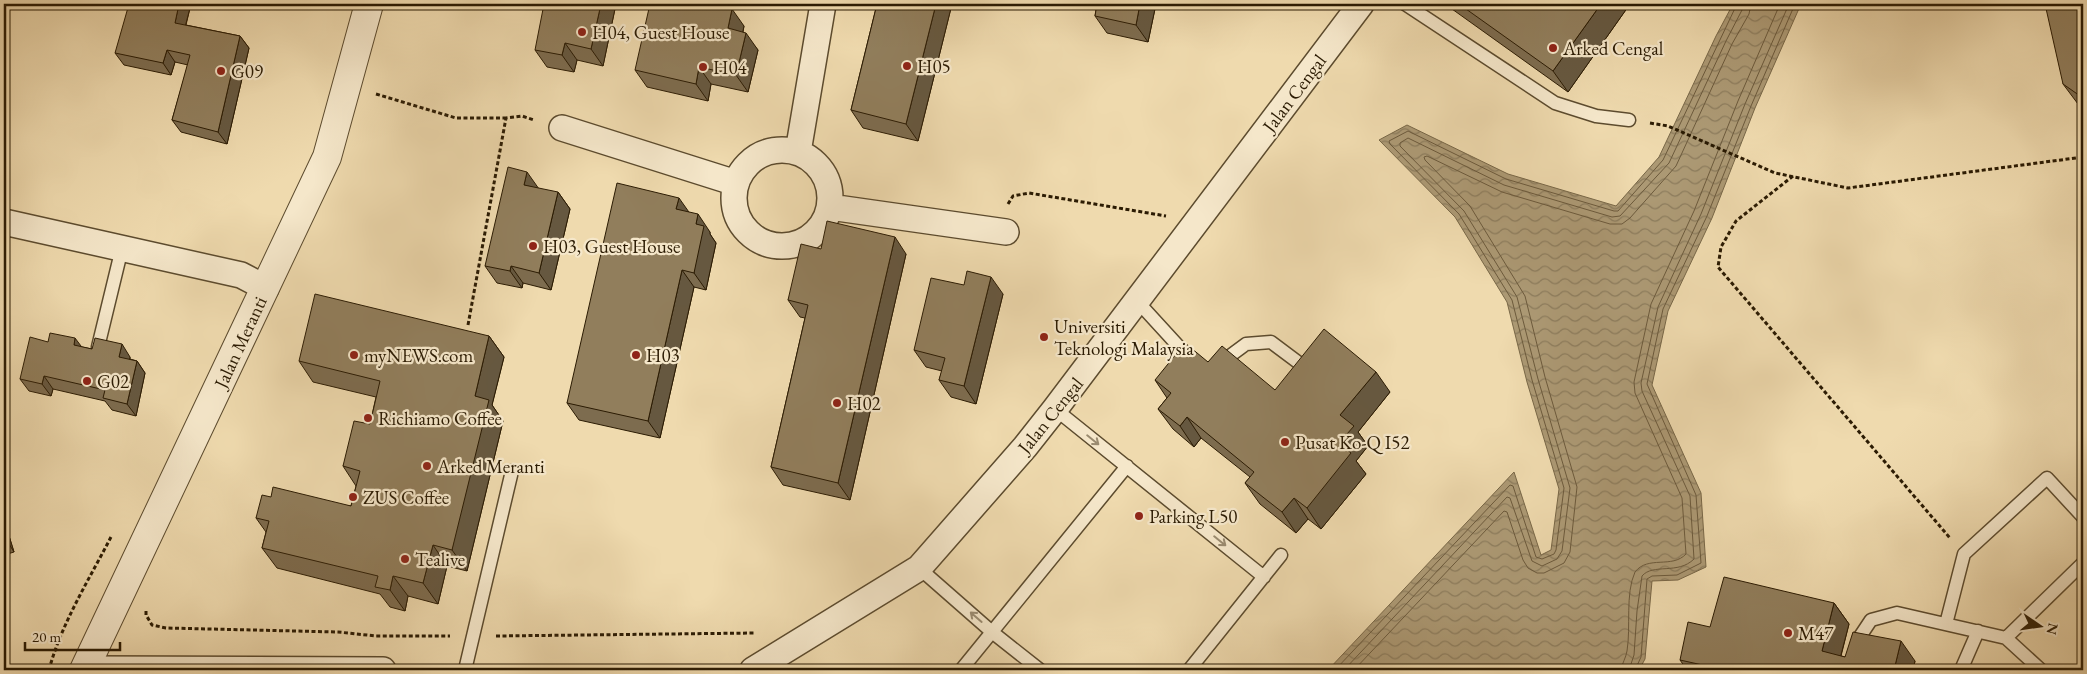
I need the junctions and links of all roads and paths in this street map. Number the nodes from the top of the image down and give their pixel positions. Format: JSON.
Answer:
{"nodes":[{"id":1,"x":369,"y":4,"type":"edge"},
{"id":2,"x":823,"y":4,"type":"edge"},
{"id":3,"x":1360,"y":4,"type":"edge"},
{"id":4,"x":1405,"y":4,"type":"edge"},
{"id":5,"x":348,"y":85,"type":"junction"},
{"id":6,"x":506,"y":118,"type":"junction"},
{"id":7,"x":1629,"y":120,"type":"dead end"},
{"id":8,"x":1668,"y":126,"type":"dead end"},
{"id":9,"x":562,"y":128,"type":"joint"},
{"id":10,"x":798,"y":152,"type":"junction"},
{"id":11,"x":2083,"y":157,"type":"edge"},
{"id":12,"x":1793,"y":176,"type":"junction"},
{"id":13,"x":736,"y":183,"type":"junction"},
{"id":14,"x":830,"y":207,"type":"junction"},
{"id":15,"x":1174,"y":218,"type":"dead end"},
{"id":16,"x":4,"y":222,"type":"edge"},
{"id":17,"x":1006,"y":232,"type":"joint"},
{"id":18,"x":122,"y":248,"type":"junction"},
{"id":19,"x":266,"y":288,"type":"junction"},
{"id":20,"x":1138,"y":302,"type":"junction"},
{"id":21,"x":468,"y":325,"type":"dead end"},
{"id":22,"x":98,"y":347,"type":"edge"},
{"id":23,"x":1299,"y":363,"type":"edge"},
{"id":24,"x":1055,"y":409,"type":"junction"},
{"id":25,"x":1127,"y":466,"type":"junction"},
{"id":26,"x":512,"y":471,"type":"dead end"},
{"id":27,"x":2083,"y":517,"type":"edge"},
{"id":28,"x":1281,"y":554,"type":"dead end"},
{"id":29,"x":1964,"y":554,"type":"junction"},
{"id":30,"x":2083,"y":563,"type":"edge"},
{"id":31,"x":919,"y":568,"type":"junction"},
{"id":32,"x":1264,"y":577,"type":"junction"},
{"id":33,"x":146,"y":604,"type":"dead end"},
{"id":34,"x":1946,"y":624,"type":"junction"},
{"id":35,"x":762,"y":629,"type":"dead end"},
{"id":36,"x":1978,"y":631,"type":"junction"},
{"id":37,"x":992,"y":632,"type":"junction"},
{"id":38,"x":475,"y":636,"type":"junction"},
{"id":39,"x":2006,"y":638,"type":"junction"},
{"id":40,"x":1861,"y":658,"type":"edge"},
{"id":41,"x":84,"y":670,"type":"edge"},
{"id":42,"x":383,"y":670,"type":"edge"},
{"id":43,"x":465,"y":670,"type":"edge"},
{"id":44,"x":753,"y":670,"type":"edge"},
{"id":45,"x":961,"y":670,"type":"edge"},
{"id":46,"x":1040,"y":670,"type":"edge"},
{"id":47,"x":1189,"y":670,"type":"edge"},
{"id":48,"x":1961,"y":670,"type":"edge"},
{"id":49,"x":2041,"y":670,"type":"edge"}],
"edges":[{"from":1,"to":5,"type":"street","name":"Jalan Meranti"},
{"from":2,"to":10,"type":"street"},
{"from":3,"to":20,"type":"street","name":"Jalan Cengal"},
{"from":4,"to":7,"type":"lane"},
{"from":5,"to":6,"type":"path"},
{"from":5,"to":19,"type":"street","name":"Jalan Meranti"},
{"from":6,"to":9,"type":"path"},
{"from":6,"to":21,"type":"path"},
{"from":8,"to":12,"type":"path"},
{"from":9,"to":13,"type":"street"},
{"from":10,"to":13,"type":"street"},
{"from":10,"to":14,"type":"street"},
{"from":11,"to":12,"type":"path"},
{"from":12,"to":29,"type":"path"},
{"from":13,"to":14,"type":"street"},
{"from":14,"to":17,"type":"street"},
{"from":15,"to":17,"type":"path"},
{"from":16,"to":18,"type":"street"},
{"from":18,"to":19,"type":"street"},
{"from":18,"to":22,"type":"lane"},
{"from":19,"to":41,"type":"street","name":"Jalan Meranti"},
{"from":20,"to":23,"type":"lane"},
{"from":20,"to":24,"type":"street","name":"Jalan Cengal"},
{"from":24,"to":25,"type":"lane","one_way":true},
{"from":24,"to":31,"type":"street","name":"Jalan Cengal"},
{"from":25,"to":32,"type":"lane","one_way":true},
{"from":25,"to":37,"type":"lane"},
{"from":26,"to":38,"type":"lane"},
{"from":27,"to":29,"type":"lane"},
{"from":28,"to":32,"type":"lane"},
{"from":29,"to":34,"type":"lane"},
{"from":30,"to":39,"type":"lane"},
{"from":37,"to":31,"type":"lane","one_way":true},
{"from":31,"to":44,"type":"street","name":"Jalan Cengal"},
{"from":32,"to":47,"type":"lane"},
{"from":33,"to":38,"type":"path"},
{"from":34,"to":36,"type":"lane"},
{"from":34,"to":40,"type":"lane"},
{"from":35,"to":38,"type":"path"},
{"from":36,"to":39,"type":"lane"},
{"from":36,"to":48,"type":"lane"},
{"from":37,"to":45,"type":"lane"},
{"from":37,"to":46,"type":"lane"},
{"from":38,"to":43,"type":"lane"},
{"from":39,"to":49,"type":"lane"},
{"from":41,"to":42,"type":"street"}]}
